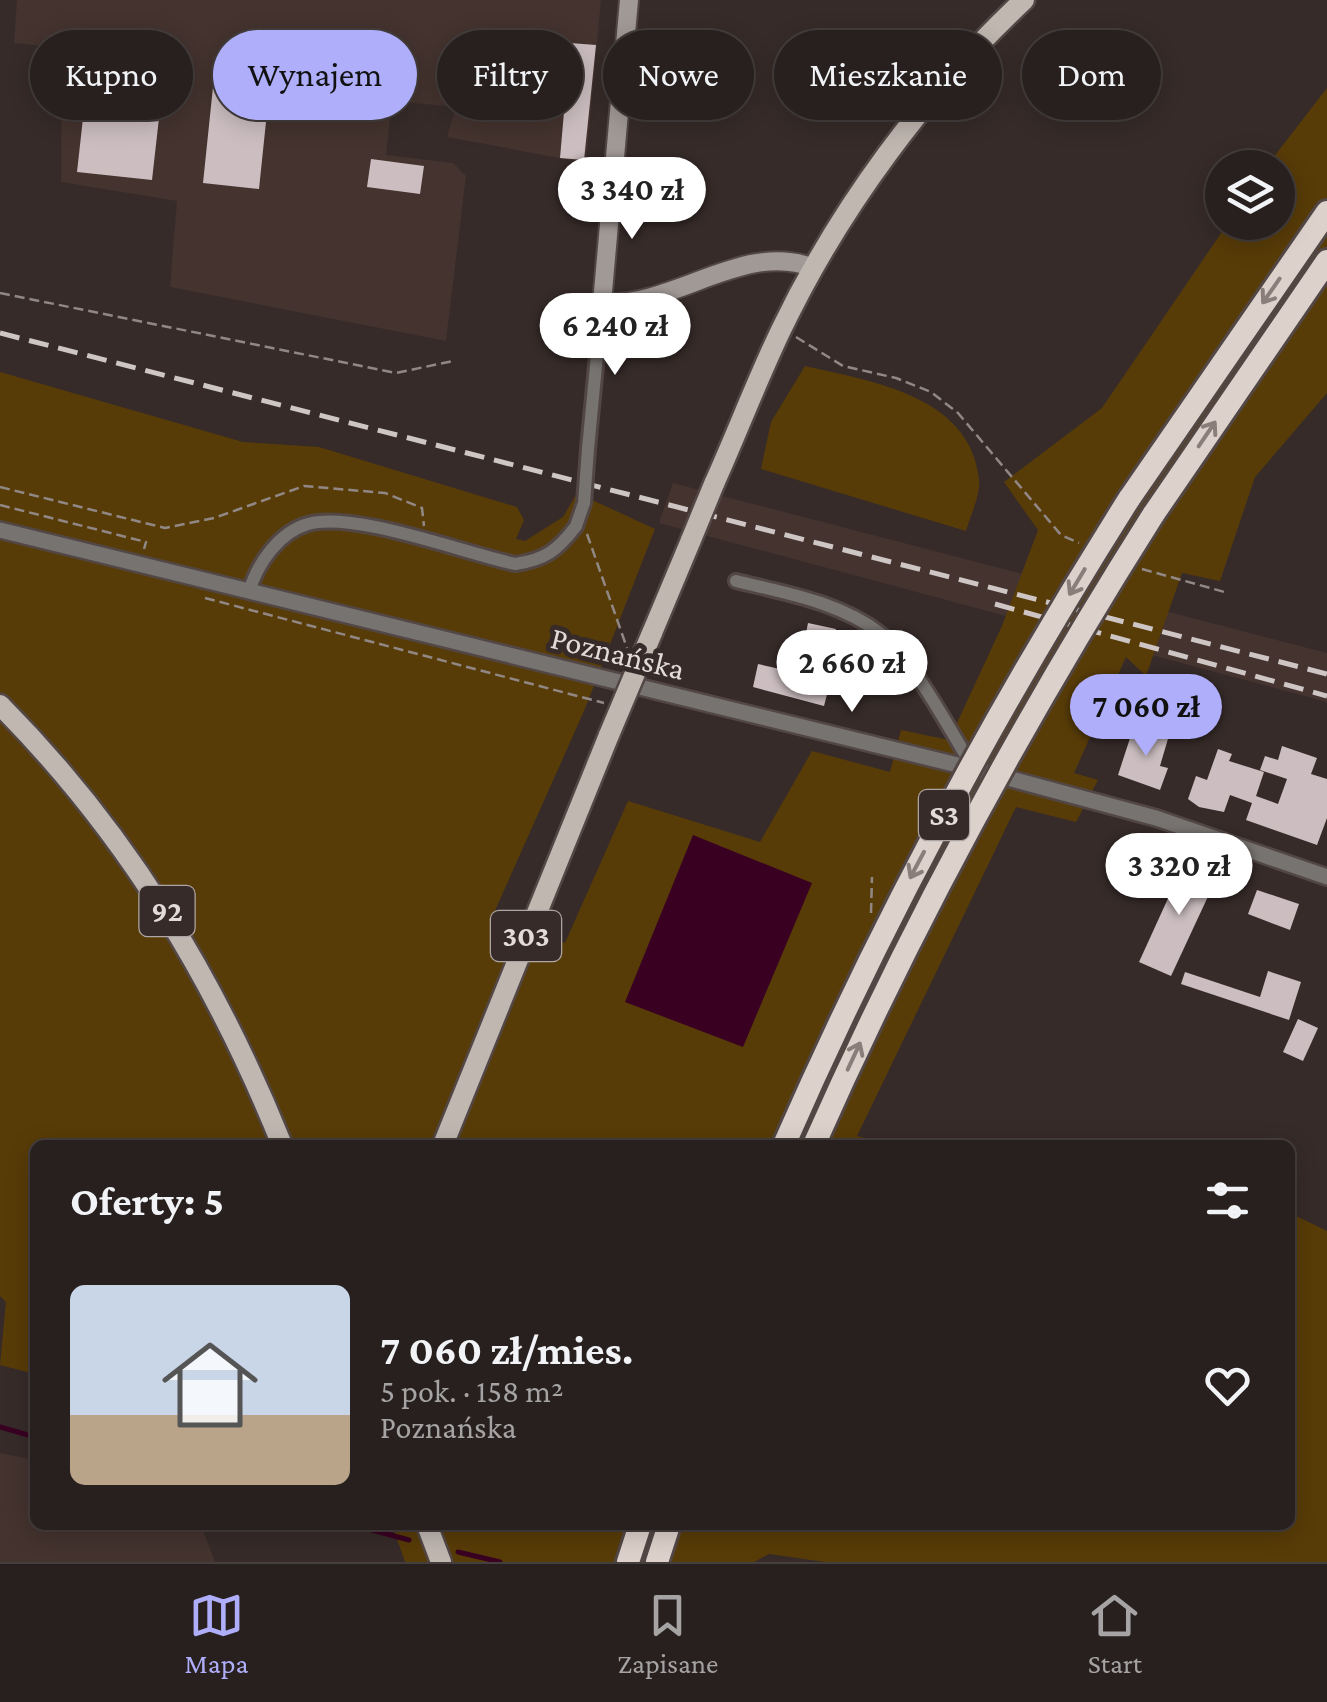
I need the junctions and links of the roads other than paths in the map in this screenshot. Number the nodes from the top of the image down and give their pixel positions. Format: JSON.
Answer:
{"nodes":[{"id":1,"x":629,"y":0,"type":"edge"},
{"id":2,"x":1024,"y":0,"type":"edge"},
{"id":3,"x":1327,"y":212,"type":"edge"},
{"id":4,"x":1327,"y":260,"type":"edge"},
{"id":5,"x":814,"y":268,"type":"junction"},
{"id":6,"x":602,"y":303,"type":"junction"},
{"id":7,"x":2,"y":531,"type":"edge"},
{"id":8,"x":736,"y":581,"type":"dead end"},
{"id":9,"x":249,"y":592,"type":"junction"},
{"id":10,"x":0,"y":705,"type":"edge"},
{"id":11,"x":974,"y":769,"type":"junction"},
{"id":12,"x":1327,"y":877,"type":"edge"},
{"id":13,"x":280,"y":1140,"type":"edge"},
{"id":14,"x":443,"y":1140,"type":"edge"},
{"id":15,"x":786,"y":1140,"type":"edge"},
{"id":16,"x":816,"y":1140,"type":"edge"},
{"id":17,"x":430,"y":1530,"type":"edge"},
{"id":18,"x":638,"y":1530,"type":"edge"},
{"id":19,"x":667,"y":1530,"type":"edge"},
{"id":20,"x":441,"y":1562,"type":"edge"},
{"id":21,"x":628,"y":1562,"type":"edge"},
{"id":22,"x":657,"y":1562,"type":"edge"}],
"edges":[{"from":1,"to":6,"type":"main road"},
{"from":2,"to":5,"type":"main road"},
{"from":3,"to":15,"type":"highway","number":"S3","one_way":true,"bridge":true},
{"from":16,"to":4,"type":"highway","number":"S3","one_way":true,"bridge":true},
{"from":5,"to":6,"type":"main road"},
{"from":5,"to":14,"type":"main road","number":"303","bridge":true},
{"from":6,"to":9,"type":"street","bridge":true},
{"from":7,"to":9,"type":"street","name":"Poznańska"},
{"from":8,"to":11,"type":"street"},
{"from":9,"to":11,"type":"street","name":"Poznańska"},
{"from":10,"to":13,"type":"main road","number":"92"},
{"from":11,"to":12,"type":"street","name":"Poznańska"},
{"from":17,"to":20,"type":"main road"},
{"from":18,"to":21,"type":"highway"},
{"from":19,"to":22,"type":"highway"}]}
